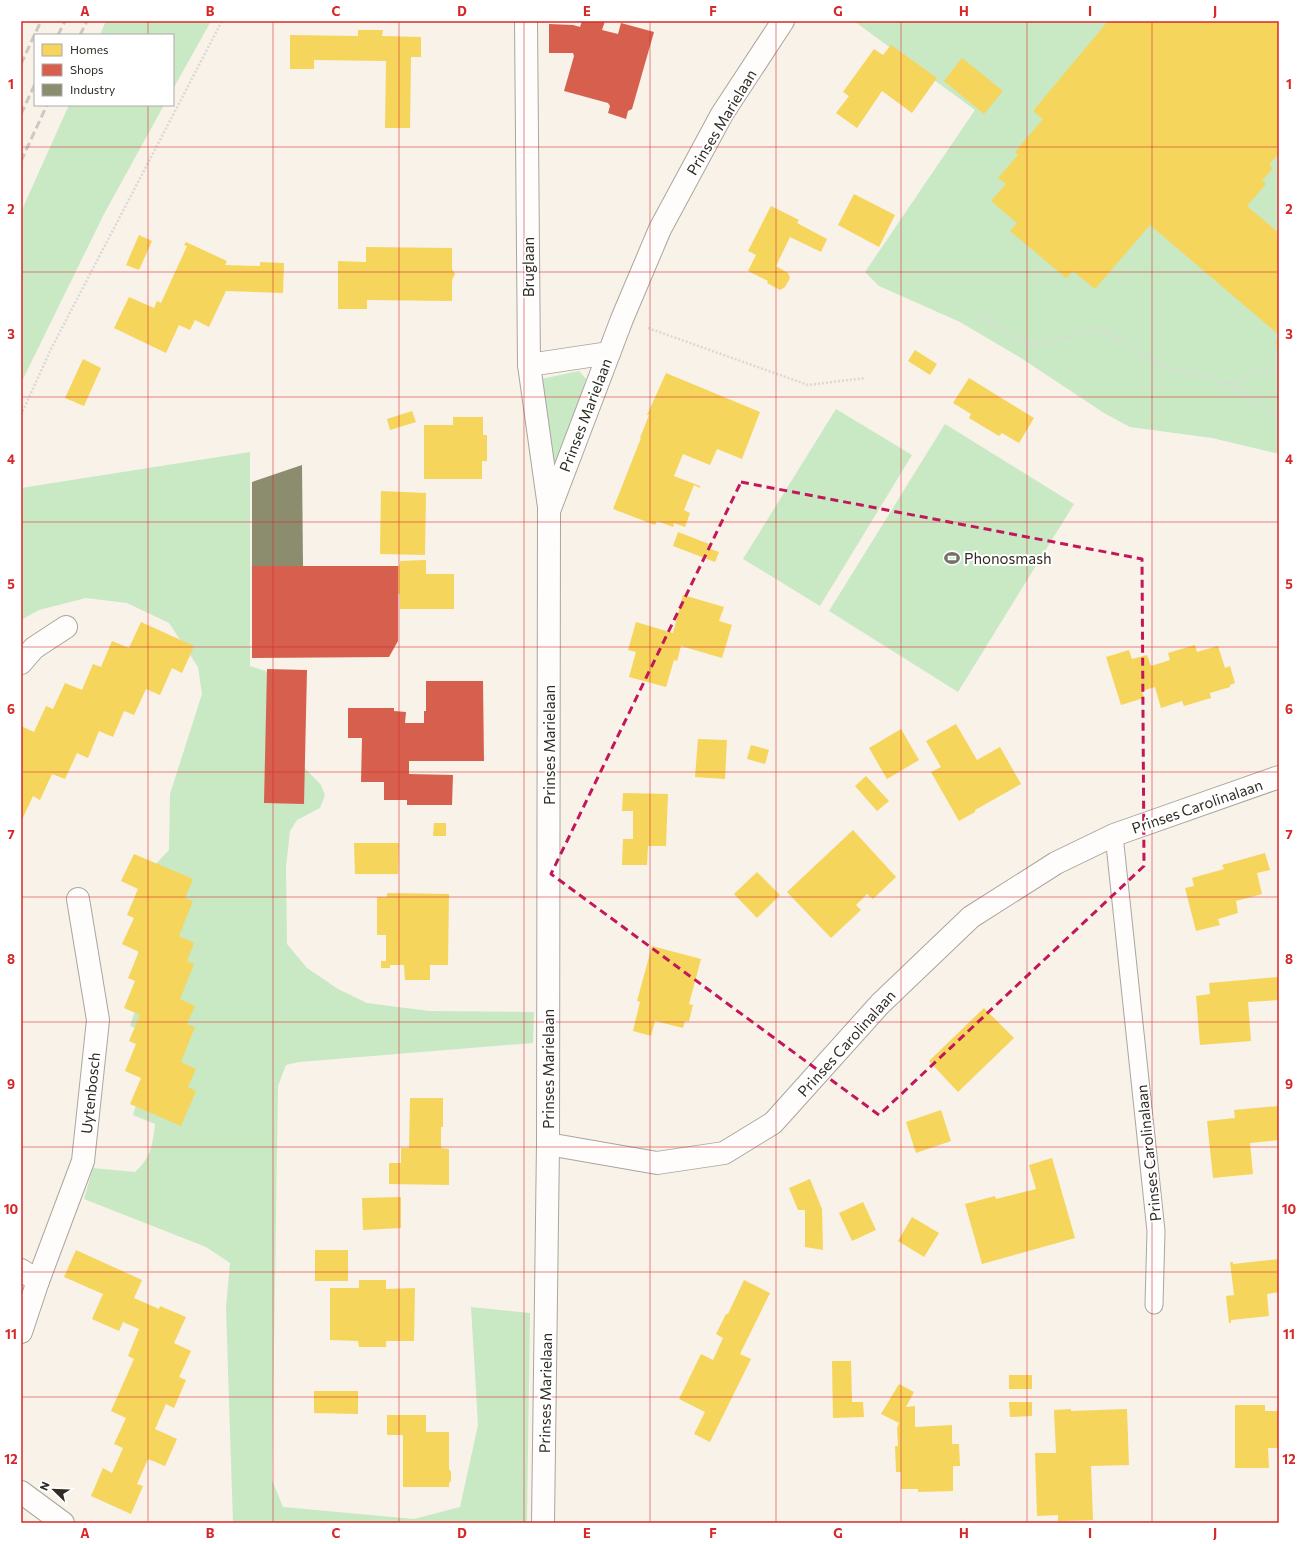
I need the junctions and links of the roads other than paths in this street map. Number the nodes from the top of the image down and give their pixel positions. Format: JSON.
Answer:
{"nodes":[{"id":1,"x":526,"y":21,"type":"edge"},
{"id":2,"x":783,"y":21,"type":"edge"},
{"id":3,"x":609,"y":353,"type":"junction"},
{"id":4,"x":529,"y":365,"type":"junction"},
{"id":5,"x":549,"y":511,"type":"junction"},
{"id":6,"x":66,"y":626,"type":"dead end"},
{"id":7,"x":21,"y":663,"type":"edge"},
{"id":8,"x":1279,"y":777,"type":"edge"},
{"id":9,"x":1114,"y":835,"type":"junction"},
{"id":10,"x":78,"y":900,"type":"dead end"},
{"id":11,"x":548,"y":1144,"type":"junction"},
{"id":12,"x":30,"y":1275,"type":"edge"},
{"id":13,"x":1154,"y":1305,"type":"dead end"},
{"id":14,"x":21,"y":1332,"type":"edge"},
{"id":15,"x":21,"y":1492,"type":"edge"},
{"id":16,"x":63,"y":1523,"type":"edge"},
{"id":17,"x":543,"y":1523,"type":"edge"}],
"edges":[{"from":1,"to":4,"type":"street","name":"Bruglaan"},
{"from":2,"to":3,"type":"street","name":"Prinses Marielaan"},
{"from":3,"to":4,"type":"street"},
{"from":3,"to":5,"type":"street","name":"Prinses Marielaan"},
{"from":4,"to":5,"type":"street","name":"Bruglaan"},
{"from":5,"to":11,"type":"street","name":"Prinses Marielaan"},
{"from":6,"to":7,"type":"street"},
{"from":8,"to":9,"type":"street","name":"Prinses Carolinalaan"},
{"from":9,"to":11,"type":"street","name":"Prinses Carolinalaan"},
{"from":9,"to":13,"type":"lane","name":"Prinses Carolinalaan"},
{"from":10,"to":12,"type":"street","name":"Uytenbosch"},
{"from":11,"to":17,"type":"street","name":"Prinses Marielaan"},
{"from":12,"to":14,"type":"street","name":"Uytenbosch"},
{"from":15,"to":16,"type":"street"}]}
